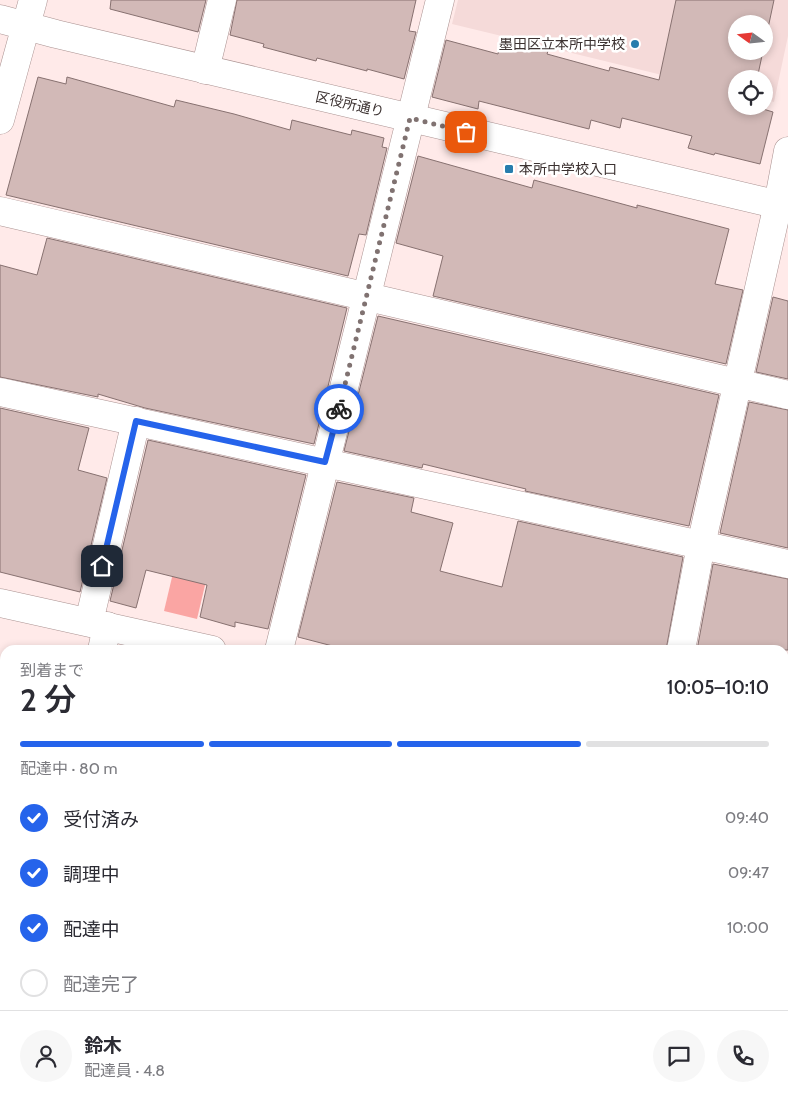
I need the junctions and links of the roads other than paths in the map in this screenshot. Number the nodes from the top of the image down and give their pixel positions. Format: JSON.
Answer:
{"nodes":[{"id":1,"x":34,"y":0,"type":"edge"},
{"id":2,"x":222,"y":0,"type":"edge"},
{"id":3,"x":440,"y":0,"type":"edge"},
{"id":4,"x":0,"y":19,"type":"edge"},
{"id":5,"x":27,"y":27,"type":"junction"},
{"id":6,"x":205,"y":70,"type":"junction"},
{"id":7,"x":410,"y":118,"type":"junction"},
{"id":8,"x":0,"y":120,"type":"edge"},
{"id":9,"x":788,"y":151,"type":"edge"},
{"id":10,"x":783,"y":205,"type":"edge"},
{"id":11,"x":0,"y":211,"type":"edge"},
{"id":12,"x":367,"y":296,"type":"junction"},
{"id":13,"x":737,"y":383,"type":"junction"},
{"id":14,"x":0,"y":392,"type":"edge"},
{"id":15,"x":788,"y":395,"type":"edge"},
{"id":16,"x":136,"y":421,"type":"junction"},
{"id":17,"x":325,"y":462,"type":"junction"},
{"id":18,"x":701,"y":545,"type":"junction"},
{"id":19,"x":788,"y":564,"type":"edge"},
{"id":20,"x":0,"y":603,"type":"edge"},
{"id":21,"x":99,"y":633,"type":"edge"},
{"id":22,"x":179,"y":645,"type":"edge"},
{"id":23,"x":280,"y":645,"type":"edge"},
{"id":24,"x":682,"y":645,"type":"edge"}],
"edges":[{"from":1,"to":5,"type":"street"},
{"from":2,"to":6,"type":"street"},
{"from":3,"to":7,"type":"street"},
{"from":4,"to":5,"type":"street","name":"区役所通り"},
{"from":5,"to":6,"type":"street","name":"区役所通り"},
{"from":5,"to":8,"type":"street"},
{"from":6,"to":7,"type":"street","name":"区役所通り"},
{"from":7,"to":10,"type":"street","name":"区役所通り"},
{"from":7,"to":12,"type":"street"},
{"from":9,"to":10,"type":"street"},
{"from":10,"to":13,"type":"street"},
{"from":11,"to":12,"type":"street"},
{"from":12,"to":13,"type":"street"},
{"from":12,"to":17,"type":"street"},
{"from":13,"to":15,"type":"street"},
{"from":13,"to":18,"type":"street"},
{"from":14,"to":16,"type":"street"},
{"from":16,"to":17,"type":"street"},
{"from":16,"to":21,"type":"street"},
{"from":17,"to":18,"type":"street"},
{"from":17,"to":23,"type":"street"},
{"from":18,"to":19,"type":"street"},
{"from":18,"to":24,"type":"street"},
{"from":20,"to":21,"type":"street"},
{"from":21,"to":22,"type":"street"}]}
